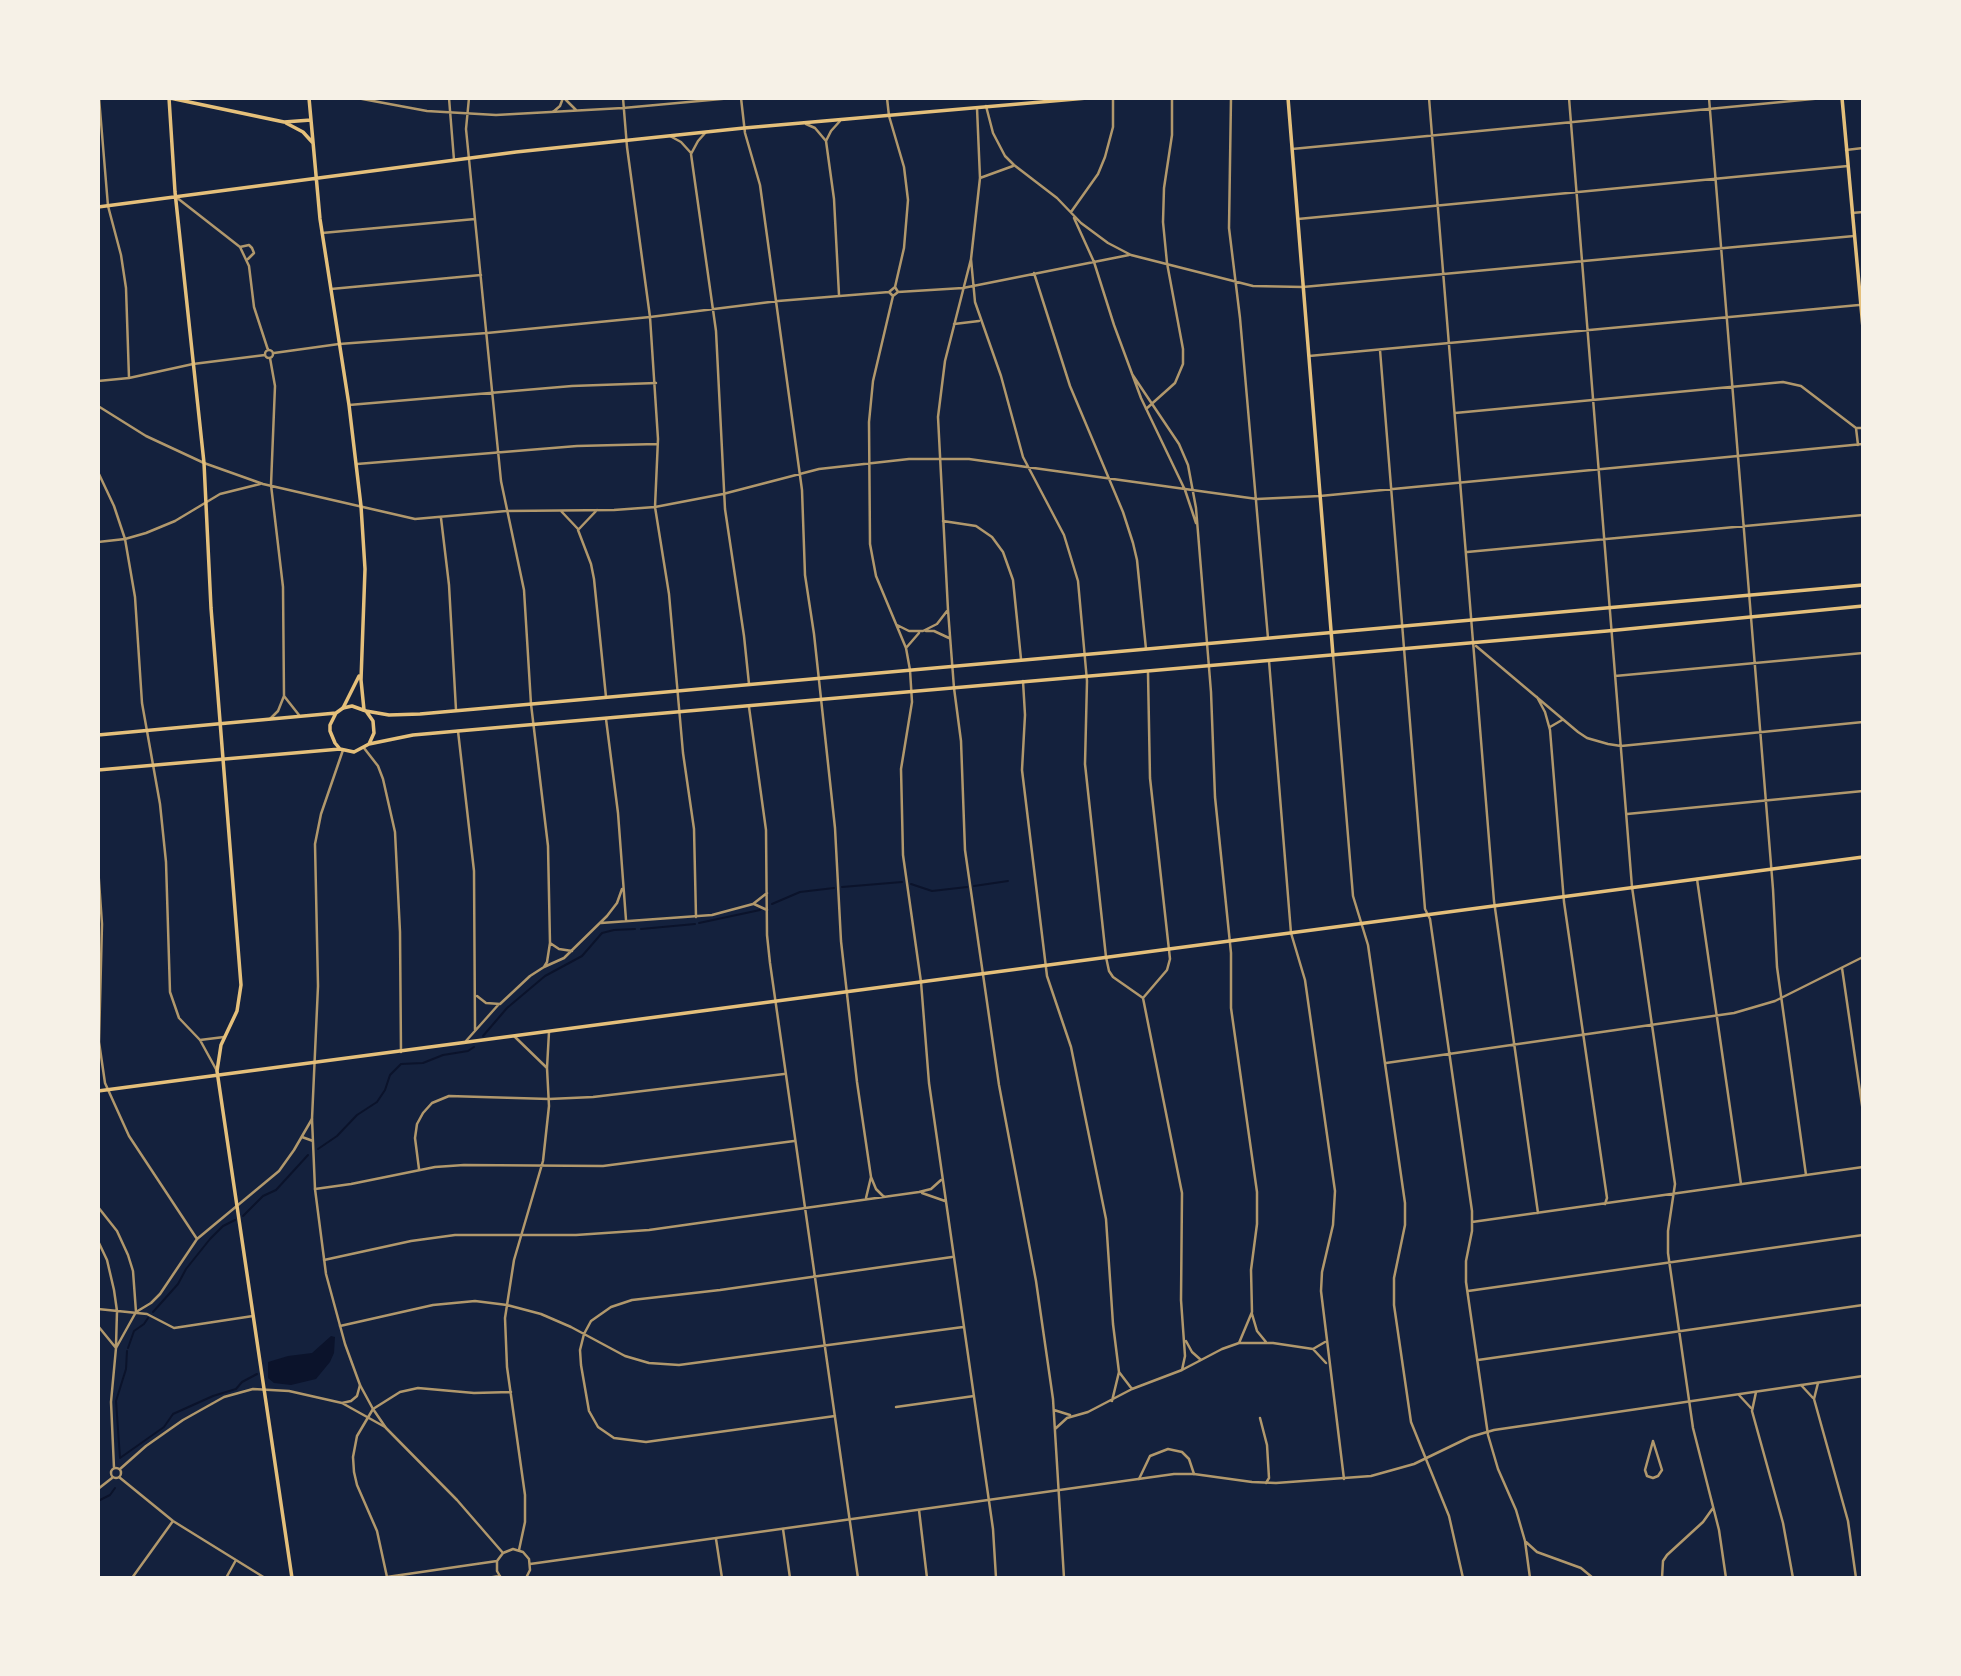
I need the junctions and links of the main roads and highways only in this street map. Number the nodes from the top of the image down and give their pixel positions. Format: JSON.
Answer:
{"nodes":[{"id":1,"x":169,"y":98,"type":"edge"},
{"id":2,"x":309,"y":98,"type":"edge"},
{"id":3,"x":1087,"y":98,"type":"edge"},
{"id":4,"x":1288,"y":98,"type":"edge"},
{"id":5,"x":1842,"y":98,"type":"edge"},
{"id":6,"x":311,"y":120,"type":"junction"},
{"id":7,"x":284,"y":122,"type":"junction"},
{"id":8,"x":313,"y":144,"type":"junction"},
{"id":9,"x":316,"y":179,"type":"junction"},
{"id":10,"x":176,"y":197,"type":"junction"},
{"id":11,"x":98,"y":207,"type":"edge"},
{"id":12,"x":1861,"y":293,"type":"edge"},
{"id":13,"x":1863,"y":328,"type":"edge"},
{"id":14,"x":1863,"y":584,"type":"edge"},
{"id":15,"x":1863,"y":606,"type":"edge"},
{"id":16,"x":1331,"y":633,"type":"junction"},
{"id":17,"x":1333,"y":655,"type":"junction"},
{"id":18,"x":362,"y":663,"type":"junction"},
{"id":19,"x":343,"y":708,"type":"junction"},
{"id":20,"x":365,"y":711,"type":"junction"},
{"id":21,"x":336,"y":713,"type":"junction"},
{"id":22,"x":221,"y":724,"type":"junction"},
{"id":23,"x":98,"y":735,"type":"edge"},
{"id":24,"x":369,"y":744,"type":"junction"},
{"id":25,"x":342,"y":749,"type":"junction"},
{"id":26,"x":224,"y":758,"type":"junction"},
{"id":27,"x":98,"y":770,"type":"edge"},
{"id":28,"x":1863,"y":857,"type":"edge"},
{"id":29,"x":218,"y":1074,"type":"junction"},
{"id":30,"x":98,"y":1091,"type":"edge"},
{"id":31,"x":292,"y":1578,"type":"edge"}],
"edges":[{"from":1,"to":7,"type":"main road"},
{"from":1,"to":10,"type":"main road"},
{"from":2,"to":6,"type":"main road"},
{"from":3,"to":9,"type":"main road"},
{"from":4,"to":16,"type":"main road"},
{"from":5,"to":12,"type":"main road"},
{"from":6,"to":7,"type":"main road"},
{"from":6,"to":8,"type":"main road"},
{"from":7,"to":8,"type":"main road"},
{"from":8,"to":9,"type":"main road"},
{"from":9,"to":10,"type":"main road"},
{"from":9,"to":18,"type":"main road"},
{"from":10,"to":11,"type":"main road"},
{"from":10,"to":22,"type":"main road"},
{"from":12,"to":13,"type":"main road"},
{"from":14,"to":16,"type":"main road"},
{"from":15,"to":17,"type":"main road"},
{"from":16,"to":17,"type":"main road"},
{"from":16,"to":20,"type":"main road"},
{"from":17,"to":24,"type":"main road"},
{"from":18,"to":19,"type":"main road"},
{"from":18,"to":20,"type":"main road"},
{"from":19,"to":20,"type":"main road"},
{"from":19,"to":21,"type":"main road"},
{"from":20,"to":24,"type":"main road"},
{"from":21,"to":22,"type":"main road"},
{"from":21,"to":25,"type":"main road"},
{"from":22,"to":23,"type":"main road"},
{"from":22,"to":26,"type":"main road"},
{"from":24,"to":25,"type":"main road"},
{"from":25,"to":26,"type":"main road"},
{"from":26,"to":27,"type":"main road"},
{"from":26,"to":29,"type":"main road"},
{"from":28,"to":29,"type":"main road"},
{"from":29,"to":30,"type":"main road"},
{"from":29,"to":31,"type":"main road"}]}
